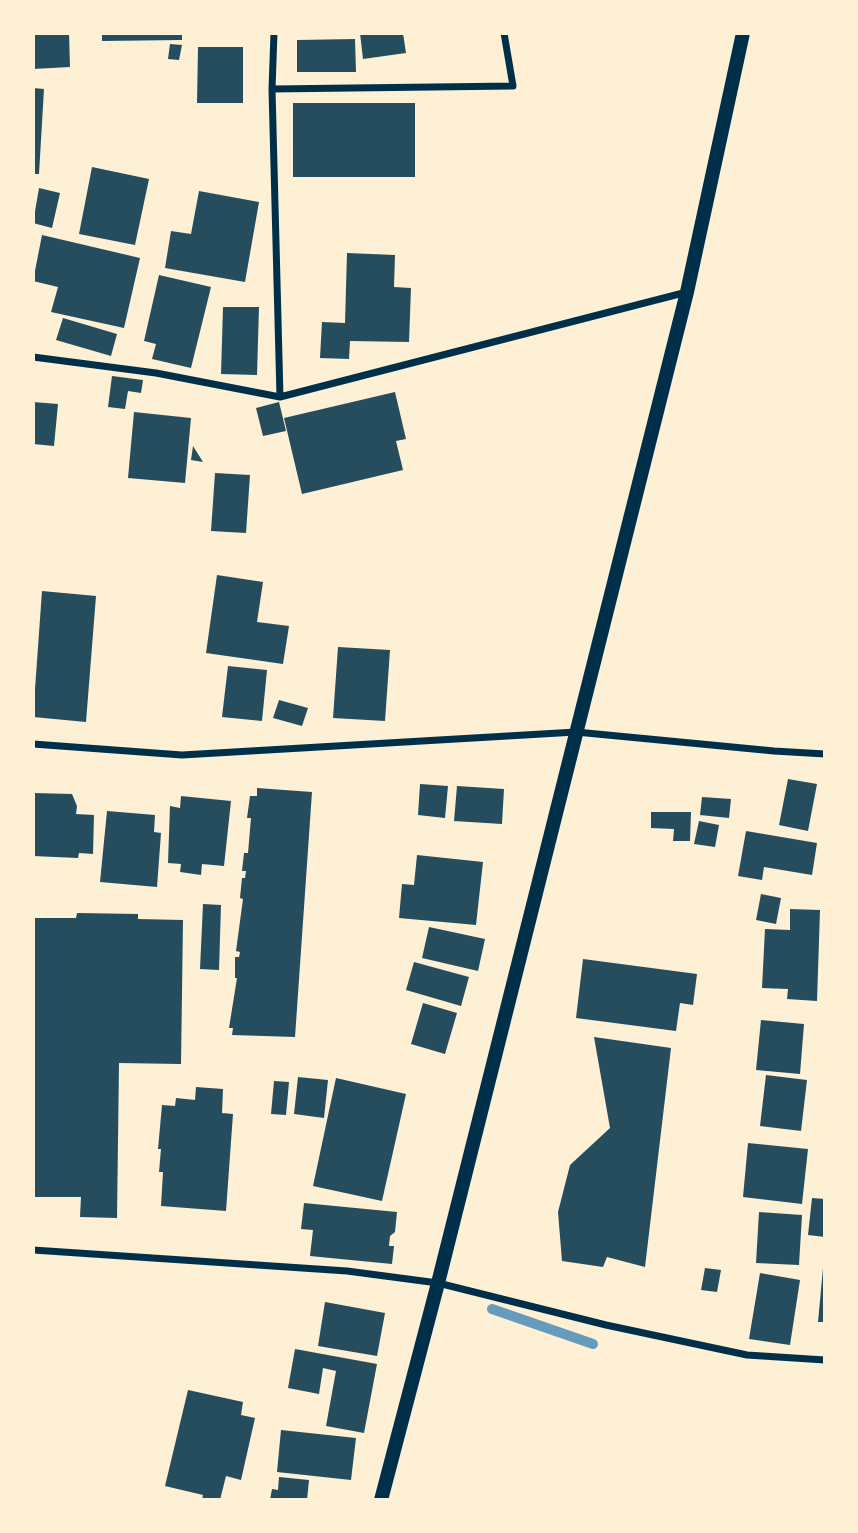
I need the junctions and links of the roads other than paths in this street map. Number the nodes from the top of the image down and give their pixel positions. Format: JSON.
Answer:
{"nodes":[{"id":1,"x":274,"y":33,"type":"edge"},
{"id":2,"x":503,"y":33,"type":"edge"},
{"id":3,"x":743,"y":33,"type":"edge"},
{"id":4,"x":272,"y":89,"type":"junction"},
{"id":5,"x":687,"y":292,"type":"junction"},
{"id":6,"x":33,"y":357,"type":"edge"},
{"id":7,"x":280,"y":397,"type":"junction"},
{"id":8,"x":576,"y":732,"type":"junction"},
{"id":9,"x":33,"y":744,"type":"edge"},
{"id":10,"x":825,"y":754,"type":"edge"},
{"id":11,"x":33,"y":1250,"type":"edge"},
{"id":12,"x":438,"y":1283,"type":"junction"},
{"id":13,"x":825,"y":1360,"type":"edge"},
{"id":14,"x":381,"y":1500,"type":"edge"}],
"edges":[{"from":1,"to":4,"type":"street"},
{"from":2,"to":4,"type":"street"},
{"from":3,"to":5,"type":"main road"},
{"from":4,"to":7,"type":"street"},
{"from":5,"to":7,"type":"street"},
{"from":5,"to":8,"type":"main road"},
{"from":6,"to":7,"type":"street"},
{"from":8,"to":9,"type":"street"},
{"from":8,"to":10,"type":"street"},
{"from":8,"to":12,"type":"main road"},
{"from":11,"to":12,"type":"street"},
{"from":12,"to":13,"type":"street"},
{"from":12,"to":14,"type":"main road"}]}
